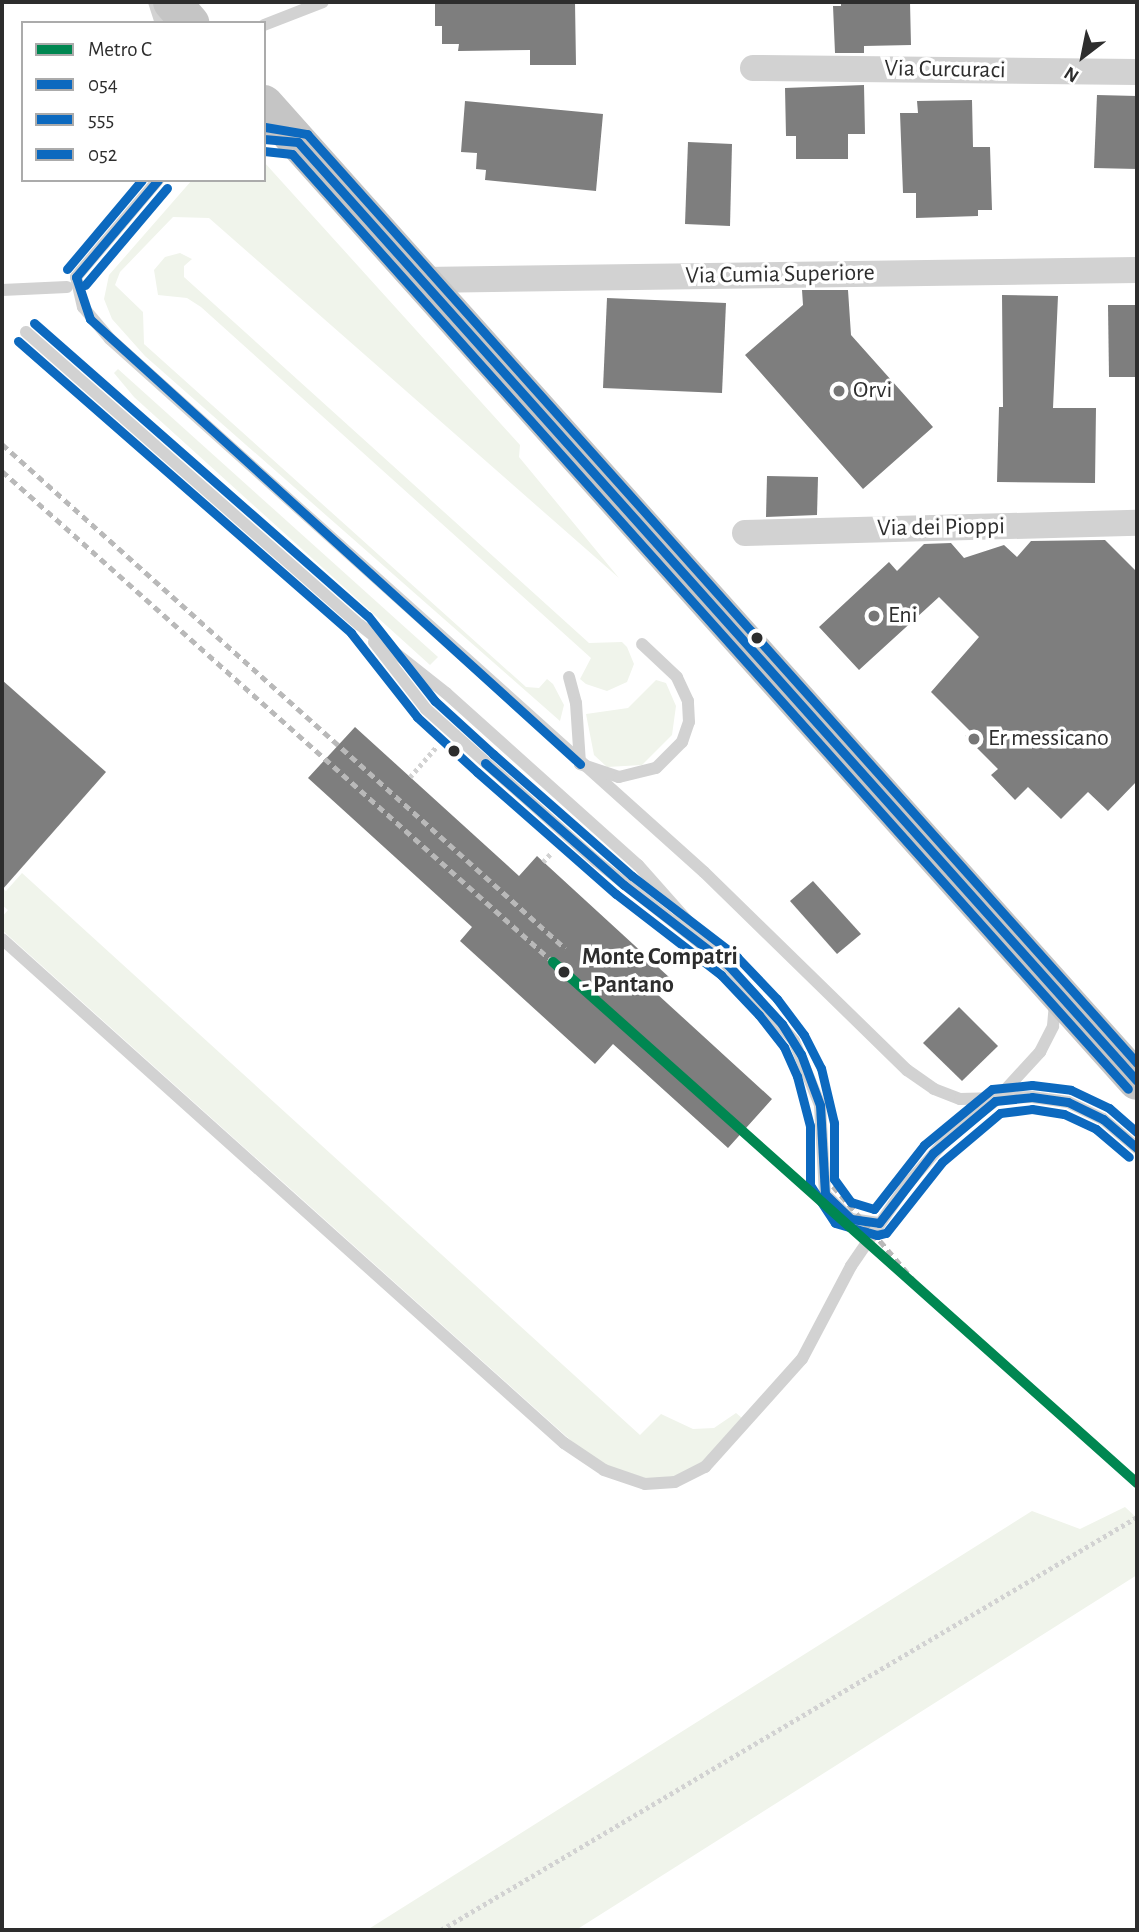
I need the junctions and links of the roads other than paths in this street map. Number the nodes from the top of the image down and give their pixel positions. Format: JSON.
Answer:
{"nodes":[{"id":1,"x":154,"y":2,"type":"edge"},
{"id":2,"x":172,"y":2,"type":"edge"},
{"id":3,"x":323,"y":2,"type":"edge"},
{"id":4,"x":160,"y":21,"type":"edge"},
{"id":5,"x":188,"y":21,"type":"edge"},
{"id":6,"x":266,"y":24,"type":"edge"},
{"id":7,"x":753,"y":68,"type":"dead end"},
{"id":8,"x":1137,"y":72,"type":"edge"},
{"id":9,"x":266,"y":108,"type":"edge"},
{"id":10,"x":281,"y":140,"type":"edge"},
{"id":11,"x":156,"y":182,"type":"edge"},
{"id":12,"x":1137,"y":270,"type":"edge"},
{"id":13,"x":423,"y":280,"type":"junction"},
{"id":14,"x":67,"y":287,"type":"dead end"},
{"id":15,"x":2,"y":290,"type":"edge"},
{"id":16,"x":26,"y":332,"type":"dead end"},
{"id":17,"x":1137,"y":523,"type":"edge"},
{"id":18,"x":746,"y":533,"type":"dead end"},
{"id":19,"x":360,"y":625,"type":"junction"},
{"id":20,"x":642,"y":644,"type":"dead end"},
{"id":21,"x":569,"y":677,"type":"dead end"},
{"id":22,"x":580,"y":764,"type":"junction"},
{"id":23,"x":2,"y":939,"type":"edge"},
{"id":24,"x":729,"y":966,"type":"junction"},
{"id":25,"x":1052,"y":987,"type":"junction"},
{"id":26,"x":1137,"y":1082,"type":"edge"},
{"id":27,"x":995,"y":1101,"type":"junction"},
{"id":28,"x":1137,"y":1148,"type":"edge"},
{"id":29,"x":879,"y":1223,"type":"junction"}],
"edges":[{"from":1,"to":4,"type":"lane"},
{"from":2,"to":5,"type":"main road"},
{"from":3,"to":6,"type":"lane"},
{"from":7,"to":8,"type":"street","name":"Via Curcuraci"},
{"from":9,"to":10,"type":"main road"},
{"from":10,"to":13,"type":"main road"},
{"from":11,"to":22,"type":"lane"},
{"from":12,"to":13,"type":"street","name":"Via Cumia Superiore"},
{"from":13,"to":25,"type":"main road"},
{"from":14,"to":15,"type":"lane"},
{"from":16,"to":19,"type":"lane"},
{"from":17,"to":18,"type":"street","name":"Via dei Pioppi"},
{"from":19,"to":24,"type":"lane"},
{"from":19,"to":24,"type":"lane"},
{"from":20,"to":22,"type":"lane"},
{"from":21,"to":22,"type":"lane"},
{"from":22,"to":27,"type":"lane"},
{"from":23,"to":29,"type":"lane"},
{"from":24,"to":29,"type":"lane"},
{"from":25,"to":26,"type":"main road"},
{"from":25,"to":27,"type":"lane"},
{"from":27,"to":28,"type":"lane"},
{"from":27,"to":29,"type":"lane"}]}
